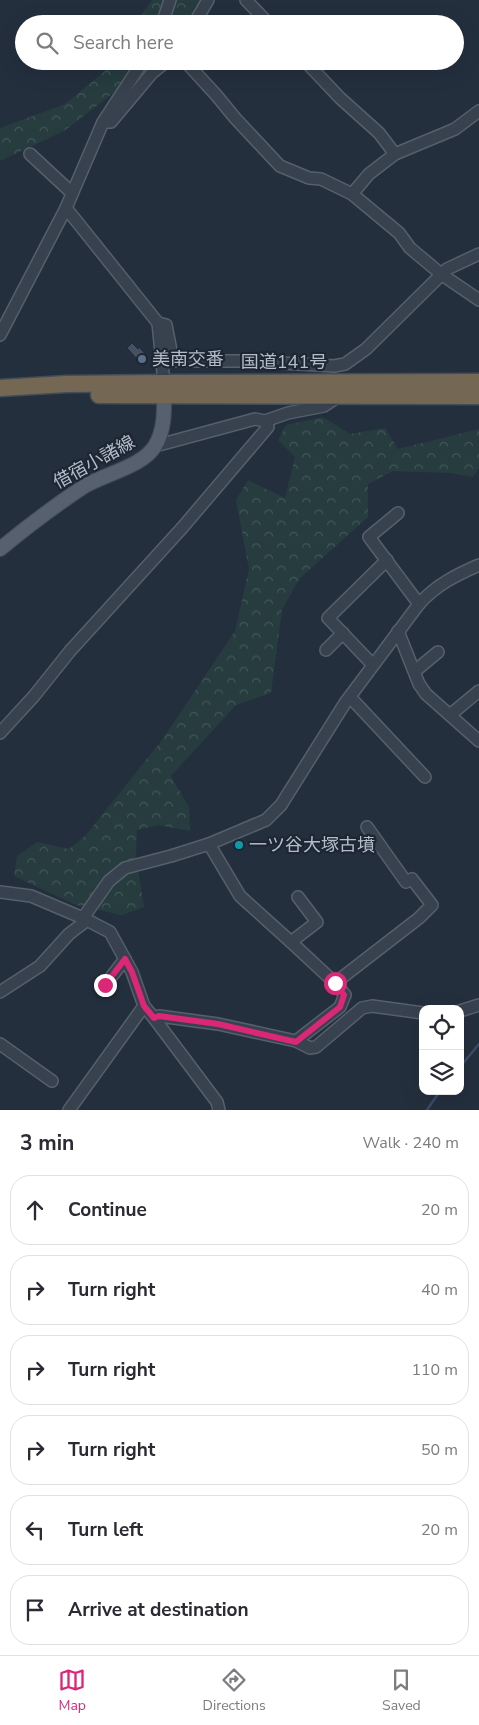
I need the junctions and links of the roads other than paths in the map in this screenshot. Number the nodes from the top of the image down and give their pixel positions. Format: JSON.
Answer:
{"nodes":[{"id":1,"x":170,"y":0,"type":"edge"},
{"id":2,"x":208,"y":0,"type":"edge"},
{"id":3,"x":246,"y":0,"type":"edge"},
{"id":4,"x":165,"y":15,"type":"edge"},
{"id":5,"x":199,"y":15,"type":"edge"},
{"id":6,"x":260,"y":15,"type":"edge"},
{"id":7,"x":137,"y":70,"type":"edge"},
{"id":8,"x":156,"y":70,"type":"edge"},
{"id":9,"x":193,"y":70,"type":"edge"},
{"id":10,"x":314,"y":70,"type":"edge"},
{"id":11,"x":479,"y":111,"type":"edge"},
{"id":12,"x":103,"y":122,"type":"junction"},
{"id":13,"x":30,"y":154,"type":"dead end"},
{"id":14,"x":394,"y":154,"type":"junction"},
{"id":15,"x":72,"y":193,"type":"junction"},
{"id":16,"x":352,"y":194,"type":"junction"},
{"id":17,"x":66,"y":208,"type":"junction"},
{"id":18,"x":479,"y":254,"type":"edge"},
{"id":19,"x":441,"y":274,"type":"junction"},
{"id":20,"x":479,"y":300,"type":"edge"},
{"id":21,"x":158,"y":323,"type":"junction"},
{"id":22,"x":0,"y":335,"type":"edge"},
{"id":23,"x":479,"y":382,"type":"edge"},
{"id":24,"x":0,"y":388,"type":"edge"},
{"id":25,"x":164,"y":389,"type":"junction"},
{"id":26,"x":0,"y":394,"type":"edge"},
{"id":27,"x":339,"y":396,"type":"junction"},
{"id":28,"x":479,"y":396,"type":"edge"},
{"id":29,"x":265,"y":421,"type":"junction"},
{"id":30,"x":155,"y":446,"type":"junction"},
{"id":31,"x":398,"y":513,"type":"dead end"},
{"id":32,"x":0,"y":549,"type":"edge"},
{"id":33,"x":387,"y":560,"type":"junction"},
{"id":34,"x":479,"y":565,"type":"edge"},
{"id":35,"x":419,"y":604,"type":"junction"},
{"id":36,"x":398,"y":632,"type":"junction"},
{"id":37,"x":343,"y":633,"type":"junction"},
{"id":38,"x":326,"y":650,"type":"dead end"},
{"id":39,"x":438,"y":652,"type":"dead end"},
{"id":40,"x":373,"y":665,"type":"junction"},
{"id":41,"x":415,"y":671,"type":"junction"},
{"id":42,"x":479,"y":691,"type":"edge"},
{"id":43,"x":350,"y":697,"type":"junction"},
{"id":44,"x":450,"y":715,"type":"junction"},
{"id":45,"x":479,"y":724,"type":"edge"},
{"id":46,"x":470,"y":732,"type":"junction"},
{"id":47,"x":0,"y":733,"type":"edge"},
{"id":48,"x":479,"y":741,"type":"edge"},
{"id":49,"x":425,"y":777,"type":"dead end"},
{"id":50,"x":367,"y":827,"type":"dead end"},
{"id":51,"x":209,"y":844,"type":"junction"},
{"id":52,"x":0,"y":892,"type":"edge"},
{"id":53,"x":298,"y":897,"type":"dead end"},
{"id":54,"x":85,"y":919,"type":"junction"},
{"id":55,"x":291,"y":942,"type":"junction"},
{"id":56,"x":125,"y":959,"type":"junction"},
{"id":57,"x":335,"y":983,"type":"junction"},
{"id":58,"x":105,"y":985,"type":"dead end"},
{"id":59,"x":0,"y":992,"type":"edge"},
{"id":60,"x":479,"y":1005,"type":"edge"},
{"id":61,"x":144,"y":1006,"type":"junction"},
{"id":62,"x":464,"y":1009,"type":"edge"},
{"id":63,"x":419,"y":1012,"type":"edge"},
{"id":64,"x":154,"y":1018,"type":"junction"},
{"id":65,"x":296,"y":1042,"type":"junction"},
{"id":66,"x":0,"y":1044,"type":"edge"},
{"id":67,"x":52,"y":1081,"type":"dead end"},
{"id":68,"x":69,"y":1110,"type":"edge"},
{"id":69,"x":219,"y":1110,"type":"edge"}],
"edges":[{"from":1,"to":4,"type":"street"},
{"from":2,"to":5,"type":"street"},
{"from":3,"to":6,"type":"street"},
{"from":7,"to":12,"type":"street"},
{"from":8,"to":12,"type":"street"},
{"from":9,"to":16,"type":"street"},
{"from":10,"to":14,"type":"street"},
{"from":11,"to":14,"type":"street"},
{"from":12,"to":15,"type":"street"},
{"from":13,"to":15,"type":"street"},
{"from":14,"to":16,"type":"street"},
{"from":15,"to":17,"type":"street"},
{"from":16,"to":19,"type":"street"},
{"from":17,"to":21,"type":"street"},
{"from":17,"to":22,"type":"street"},
{"from":18,"to":19,"type":"street"},
{"from":19,"to":20,"type":"street"},
{"from":19,"to":21,"type":"street"},
{"from":21,"to":25,"type":"street"},
{"from":23,"to":25,"type":"highway","name":"国道141号"},
{"from":24,"to":25,"type":"highway","name":"国道141号"},
{"from":25,"to":26,"type":"highway","name":"国道141号"},
{"from":25,"to":27,"type":"highway","name":"国道141号"},
{"from":25,"to":30,"type":"main road","name":"借宿小諸線"},
{"from":27,"to":28,"type":"highway","name":"国道141号"},
{"from":27,"to":29,"type":"street"},
{"from":29,"to":30,"type":"street"},
{"from":29,"to":47,"type":"street"},
{"from":30,"to":32,"type":"main road","name":"借宿小諸線"},
{"from":31,"to":33,"type":"street"},
{"from":33,"to":35,"type":"street"},
{"from":33,"to":37,"type":"street"},
{"from":34,"to":35,"type":"street"},
{"from":35,"to":36,"type":"street"},
{"from":36,"to":40,"type":"street"},
{"from":36,"to":41,"type":"street"},
{"from":37,"to":38,"type":"street"},
{"from":37,"to":40,"type":"street"},
{"from":39,"to":41,"type":"street"},
{"from":40,"to":43,"type":"street"},
{"from":41,"to":44,"type":"street"},
{"from":42,"to":44,"type":"street"},
{"from":43,"to":49,"type":"street"},
{"from":43,"to":51,"type":"street"},
{"from":44,"to":46,"type":"street"},
{"from":45,"to":46,"type":"street"},
{"from":46,"to":48,"type":"street"},
{"from":50,"to":57,"type":"street"},
{"from":51,"to":54,"type":"street"},
{"from":51,"to":55,"type":"street"},
{"from":52,"to":54,"type":"street"},
{"from":53,"to":55,"type":"street"},
{"from":54,"to":56,"type":"street"},
{"from":54,"to":59,"type":"street"},
{"from":55,"to":57,"type":"street"},
{"from":56,"to":58,"type":"street"},
{"from":56,"to":61,"type":"street"},
{"from":57,"to":65,"type":"street"},
{"from":60,"to":62,"type":"street"},
{"from":61,"to":64,"type":"street"},
{"from":61,"to":68,"type":"street"},
{"from":63,"to":65,"type":"street"},
{"from":64,"to":65,"type":"street"},
{"from":64,"to":69,"type":"street"},
{"from":66,"to":67,"type":"street"}]}
